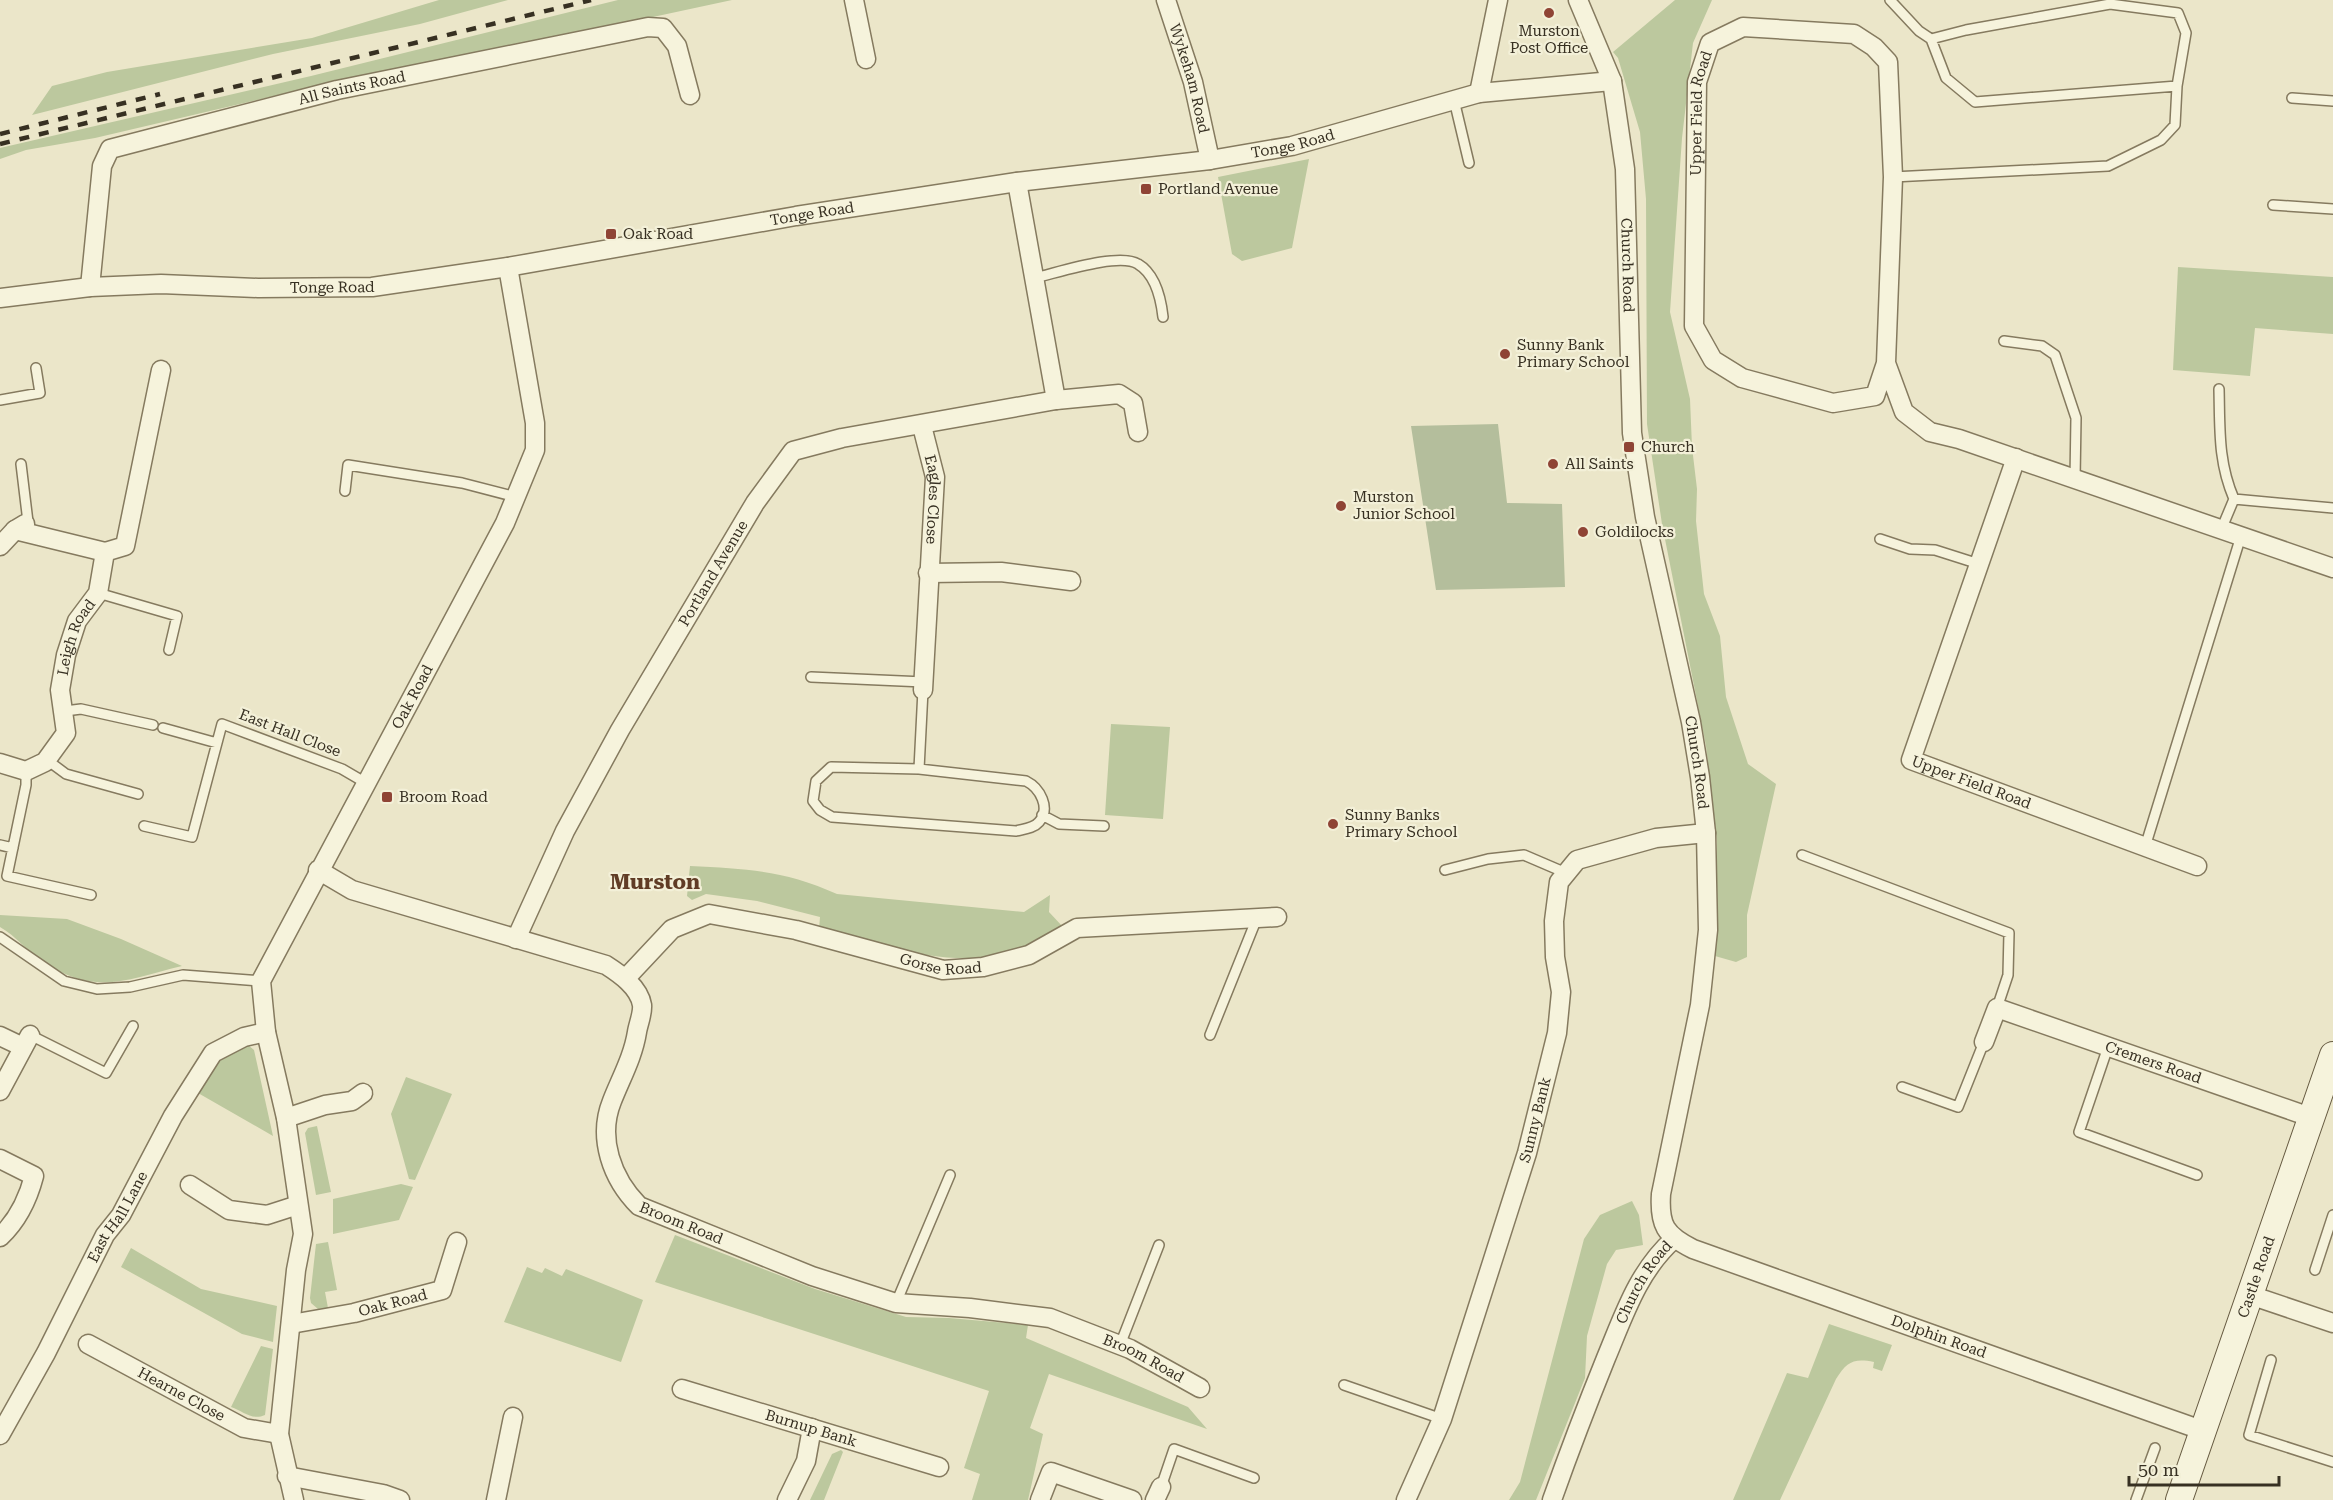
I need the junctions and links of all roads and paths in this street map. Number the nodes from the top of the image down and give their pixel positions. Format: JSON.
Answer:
{"nodes":[{"id":1,"x":854,"y":0,"type":"edge"},
{"id":2,"x":1166,"y":0,"type":"edge"},
{"id":3,"x":1497,"y":0,"type":"edge"},
{"id":4,"x":1578,"y":0,"type":"edge"},
{"id":5,"x":1890,"y":0,"type":"edge"},
{"id":6,"x":1930,"y":39,"type":"junction"},
{"id":7,"x":866,"y":59,"type":"dead end"},
{"id":8,"x":1612,"y":81,"type":"junction"},
{"id":9,"x":2177,"y":86,"type":"junction"},
{"id":10,"x":1479,"y":93,"type":"junction"},
{"id":11,"x":690,"y":95,"type":"dead end"},
{"id":12,"x":2292,"y":98,"type":"dead end"},
{"id":13,"x":1454,"y":100,"type":"junction"},
{"id":14,"x":2333,"y":101,"type":"edge"},
{"id":15,"x":1210,"y":160,"type":"junction"},
{"id":16,"x":1469,"y":163,"type":"dead end"},
{"id":17,"x":1893,"y":177,"type":"junction"},
{"id":18,"x":1017,"y":182,"type":"junction"},
{"id":19,"x":2273,"y":205,"type":"dead end"},
{"id":20,"x":2333,"y":209,"type":"edge"},
{"id":21,"x":508,"y":267,"type":"junction"},
{"id":22,"x":1034,"y":278,"type":"junction"},
{"id":23,"x":90,"y":287,"type":"junction"},
{"id":24,"x":3,"y":298,"type":"edge"},
{"id":25,"x":1163,"y":317,"type":"dead end"},
{"id":26,"x":2004,"y":341,"type":"dead end"},
{"id":27,"x":1886,"y":363,"type":"junction"},
{"id":28,"x":36,"y":368,"type":"dead end"},
{"id":29,"x":160,"y":370,"type":"dead end"},
{"id":30,"x":2219,"y":389,"type":"dead end"},
{"id":31,"x":0,"y":400,"type":"edge"},
{"id":32,"x":1056,"y":400,"type":"junction"},
{"id":33,"x":922,"y":426,"type":"junction"},
{"id":34,"x":1138,"y":432,"type":"dead end"},
{"id":35,"x":2016,"y":458,"type":"junction"},
{"id":36,"x":21,"y":464,"type":"dead end"},
{"id":37,"x":2075,"y":479,"type":"junction"},
{"id":38,"x":345,"y":491,"type":"dead end"},
{"id":39,"x":516,"y":497,"type":"junction"},
{"id":40,"x":2234,"y":499,"type":"junction"},
{"id":41,"x":2333,"y":508,"type":"edge"},
{"id":42,"x":21,"y":526,"type":"junction"},
{"id":43,"x":2221,"y":530,"type":"junction"},
{"id":44,"x":2241,"y":536,"type":"junction"},
{"id":45,"x":1880,"y":539,"type":"dead end"},
{"id":46,"x":0,"y":546,"type":"edge"},
{"id":47,"x":105,"y":552,"type":"junction"},
{"id":48,"x":1979,"y":564,"type":"junction"},
{"id":49,"x":2333,"y":568,"type":"edge"},
{"id":50,"x":928,"y":573,"type":"junction"},
{"id":51,"x":1071,"y":581,"type":"dead end"},
{"id":52,"x":98,"y":592,"type":"junction"},
{"id":53,"x":169,"y":650,"type":"dead end"},
{"id":54,"x":811,"y":676,"type":"dead end"},
{"id":55,"x":923,"y":686,"type":"junction"},
{"id":56,"x":65,"y":711,"type":"junction"},
{"id":57,"x":153,"y":725,"type":"dead end"},
{"id":58,"x":163,"y":728,"type":"dead end"},
{"id":59,"x":217,"y":742,"type":"junction"},
{"id":60,"x":47,"y":760,"type":"junction"},
{"id":61,"x":0,"y":763,"type":"edge"},
{"id":62,"x":919,"y":769,"type":"junction"},
{"id":63,"x":26,"y":771,"type":"junction"},
{"id":64,"x":366,"y":783,"type":"junction"},
{"id":65,"x":138,"y":794,"type":"dead end"},
{"id":66,"x":1042,"y":815,"type":"junction"},
{"id":67,"x":144,"y":826,"type":"dead end"},
{"id":68,"x":1104,"y":826,"type":"dead end"},
{"id":69,"x":1706,"y":833,"type":"junction"},
{"id":70,"x":0,"y":845,"type":"edge"},
{"id":71,"x":2145,"y":847,"type":"junction"},
{"id":72,"x":13,"y":848,"type":"junction"},
{"id":73,"x":1802,"y":855,"type":"dead end"},
{"id":74,"x":2197,"y":866,"type":"dead end"},
{"id":75,"x":318,"y":870,"type":"junction"},
{"id":76,"x":1445,"y":870,"type":"dead end"},
{"id":77,"x":1566,"y":873,"type":"junction"},
{"id":78,"x":91,"y":895,"type":"dead end"},
{"id":79,"x":1277,"y":917,"type":"dead end"},
{"id":80,"x":1257,"y":918,"type":"junction"},
{"id":81,"x":0,"y":937,"type":"edge"},
{"id":82,"x":516,"y":939,"type":"junction"},
{"id":83,"x":626,"y":978,"type":"junction"},
{"id":84,"x":261,"y":981,"type":"junction"},
{"id":85,"x":1997,"y":1008,"type":"junction"},
{"id":86,"x":133,"y":1026,"type":"dead end"},
{"id":87,"x":266,"y":1032,"type":"junction"},
{"id":88,"x":1210,"y":1035,"type":"dead end"},
{"id":89,"x":0,"y":1036,"type":"edge"},
{"id":90,"x":26,"y":1041,"type":"junction"},
{"id":91,"x":1984,"y":1042,"type":"joint"},
{"id":92,"x":2108,"y":1047,"type":"junction"},
{"id":93,"x":2333,"y":1055,"type":"edge"},
{"id":94,"x":1902,"y":1087,"type":"dead end"},
{"id":95,"x":0,"y":1091,"type":"edge"},
{"id":96,"x":363,"y":1094,"type":"dead end"},
{"id":97,"x":2310,"y":1117,"type":"junction"},
{"id":98,"x":286,"y":1118,"type":"junction"},
{"id":99,"x":0,"y":1159,"type":"edge"},
{"id":100,"x":950,"y":1175,"type":"dead end"},
{"id":101,"x":2197,"y":1175,"type":"dead end"},
{"id":102,"x":190,"y":1185,"type":"dead end"},
{"id":103,"x":298,"y":1205,"type":"junction"},
{"id":104,"x":2333,"y":1215,"type":"edge"},
{"id":105,"x":0,"y":1238,"type":"edge"},
{"id":106,"x":1674,"y":1239,"type":"junction"},
{"id":107,"x":457,"y":1242,"type":"dead end"},
{"id":108,"x":1159,"y":1245,"type":"dead end"},
{"id":109,"x":2315,"y":1270,"type":"dead end"},
{"id":110,"x":2250,"y":1295,"type":"junction"},
{"id":111,"x":896,"y":1303,"type":"junction"},
{"id":112,"x":2333,"y":1323,"type":"edge"},
{"id":113,"x":291,"y":1324,"type":"junction"},
{"id":114,"x":88,"y":1344,"type":"dead end"},
{"id":115,"x":1120,"y":1346,"type":"junction"},
{"id":116,"x":2271,"y":1360,"type":"dead end"},
{"id":117,"x":1344,"y":1385,"type":"dead end"},
{"id":118,"x":1200,"y":1388,"type":"dead end"},
{"id":119,"x":682,"y":1389,"type":"dead end"},
{"id":120,"x":513,"y":1418,"type":"dead end"},
{"id":121,"x":1442,"y":1419,"type":"junction"},
{"id":122,"x":812,"y":1428,"type":"junction"},
{"id":123,"x":2204,"y":1431,"type":"junction"},
{"id":124,"x":279,"y":1434,"type":"junction"},
{"id":125,"x":0,"y":1435,"type":"edge"},
{"id":126,"x":2155,"y":1448,"type":"dead end"},
{"id":127,"x":2333,"y":1462,"type":"edge"},
{"id":128,"x":939,"y":1467,"type":"dead end"},
{"id":129,"x":287,"y":1476,"type":"junction"},
{"id":130,"x":1254,"y":1478,"type":"dead end"},
{"id":131,"x":1158,"y":1494,"type":"edge"},
{"id":132,"x":294,"y":1500,"type":"edge"},
{"id":133,"x":400,"y":1500,"type":"edge"},
{"id":134,"x":496,"y":1500,"type":"edge"},
{"id":135,"x":787,"y":1500,"type":"edge"},
{"id":136,"x":1040,"y":1500,"type":"edge"},
{"id":137,"x":1131,"y":1500,"type":"edge"},
{"id":138,"x":1406,"y":1500,"type":"edge"},
{"id":139,"x":1552,"y":1500,"type":"edge"},
{"id":140,"x":2136,"y":1500,"type":"edge"},
{"id":141,"x":2179,"y":1500,"type":"edge"}],
"edges":[{"from":1,"to":7,"type":"street"},
{"from":2,"to":15,"type":"street","name":"Wykeham Road"},
{"from":3,"to":10,"type":"street"},
{"from":4,"to":8,"type":"street","name":"Church Road"},
{"from":5,"to":6,"type":"lane"},
{"from":6,"to":9,"type":"lane"},
{"from":6,"to":9,"type":"lane"},
{"from":8,"to":10,"type":"street","name":"Tonge Road"},
{"from":8,"to":69,"type":"street","name":"Church Road"},
{"from":9,"to":17,"type":"lane"},
{"from":10,"to":13,"type":"street","name":"Tonge Road"},
{"from":11,"to":23,"type":"street","name":"All Saints Road"},
{"from":12,"to":14,"type":"lane"},
{"from":13,"to":15,"type":"street","name":"Tonge Road"},
{"from":13,"to":16,"type":"lane"},
{"from":15,"to":18,"type":"street","name":"Tonge Road"},
{"from":17,"to":27,"type":"street","name":"Upper Field Road"},
{"from":17,"to":27,"type":"street","name":"Upper Field Road"},
{"from":18,"to":21,"type":"street","name":"Tonge Road"},
{"from":18,"to":22,"type":"street"},
{"from":19,"to":20,"type":"lane"},
{"from":21,"to":23,"type":"street","name":"Tonge Road"},
{"from":21,"to":39,"type":"street","name":"Oak Road"},
{"from":22,"to":25,"type":"lane"},
{"from":22,"to":32,"type":"street"},
{"from":23,"to":24,"type":"street","name":"Tonge Road"},
{"from":26,"to":37,"type":"lane"},
{"from":27,"to":35,"type":"street","name":"Upper Field Road"},
{"from":28,"to":31,"type":"lane"},
{"from":29,"to":47,"type":"street"},
{"from":30,"to":40,"type":"lane"},
{"from":32,"to":33,"type":"street","name":"Portland Avenue"},
{"from":32,"to":34,"type":"street","name":"Portland Avenue"},
{"from":33,"to":50,"type":"street","name":"Eagles Close"},
{"from":33,"to":82,"type":"street","name":"Portland Avenue"},
{"from":35,"to":37,"type":"street","name":"Upper Field Road"},
{"from":35,"to":48,"type":"street","name":"Upper Field Road"},
{"from":36,"to":42,"type":"lane"},
{"from":37,"to":43,"type":"street","name":"Upper Field Road"},
{"from":38,"to":39,"type":"lane"},
{"from":39,"to":64,"type":"street","name":"Oak Road"},
{"from":40,"to":41,"type":"lane"},
{"from":40,"to":43,"type":"lane"},
{"from":42,"to":46,"type":"street"},
{"from":42,"to":47,"type":"street"},
{"from":43,"to":44,"type":"street","name":"Upper Field Road"},
{"from":44,"to":49,"type":"street","name":"Upper Field Road"},
{"from":44,"to":71,"type":"lane"},
{"from":45,"to":48,"type":"lane"},
{"from":47,"to":52,"type":"street","name":"Leigh Road"},
{"from":48,"to":71,"type":"street","name":"Upper Field Road"},
{"from":50,"to":51,"type":"street"},
{"from":50,"to":55,"type":"street","name":"Eagles Close"},
{"from":52,"to":53,"type":"lane"},
{"from":52,"to":56,"type":"street","name":"Leigh Road"},
{"from":54,"to":55,"type":"lane"},
{"from":55,"to":62,"type":"lane"},
{"from":56,"to":57,"type":"lane"},
{"from":56,"to":60,"type":"street","name":"Leigh Road"},
{"from":58,"to":59,"type":"lane"},
{"from":59,"to":64,"type":"lane","name":"East Hall Close"},
{"from":59,"to":67,"type":"lane"},
{"from":60,"to":63,"type":"street","name":"Leigh Road"},
{"from":60,"to":65,"type":"lane"},
{"from":61,"to":63,"type":"street"},
{"from":62,"to":66,"type":"lane"},
{"from":62,"to":66,"type":"lane"},
{"from":63,"to":72,"type":"lane"},
{"from":64,"to":75,"type":"street","name":"Oak Road"},
{"from":66,"to":68,"type":"lane"},
{"from":69,"to":77,"type":"street"},
{"from":69,"to":106,"type":"street","name":"Church Road"},
{"from":70,"to":72,"type":"lane"},
{"from":71,"to":74,"type":"street","name":"Upper Field Road"},
{"from":72,"to":78,"type":"lane"},
{"from":73,"to":85,"type":"lane"},
{"from":75,"to":82,"type":"street","name":"Broom Road"},
{"from":75,"to":84,"type":"street","name":"Oak Road"},
{"from":76,"to":77,"type":"lane"},
{"from":77,"to":121,"type":"street","name":"Sunny Bank"},
{"from":79,"to":80,"type":"street","name":"Gorse Road"},
{"from":80,"to":83,"type":"street","name":"Gorse Road"},
{"from":80,"to":88,"type":"lane"},
{"from":81,"to":84,"type":"lane"},
{"from":82,"to":83,"type":"street","name":"Broom Road"},
{"from":83,"to":111,"type":"street","name":"Broom Road"},
{"from":84,"to":87,"type":"street"},
{"from":85,"to":91,"type":"street"},
{"from":85,"to":92,"type":"street","name":"Cremers Road"},
{"from":86,"to":90,"type":"lane"},
{"from":87,"to":98,"type":"street"},
{"from":87,"to":125,"type":"street","name":"East Hall Lane"},
{"from":89,"to":90,"type":"street"},
{"from":90,"to":95,"type":"street"},
{"from":91,"to":94,"type":"lane"},
{"from":92,"to":97,"type":"street","name":"Cremers Road"},
{"from":92,"to":101,"type":"lane"},
{"from":93,"to":97,"type":"main road","name":"Castle Road"},
{"from":96,"to":98,"type":"street"},
{"from":97,"to":110,"type":"main road","name":"Castle Road"},
{"from":98,"to":103,"type":"street"},
{"from":99,"to":105,"type":"street"},
{"from":100,"to":111,"type":"lane"},
{"from":102,"to":103,"type":"street"},
{"from":103,"to":113,"type":"street"},
{"from":104,"to":109,"type":"lane"},
{"from":106,"to":123,"type":"street","name":"Dolphin Road"},
{"from":106,"to":139,"type":"street","name":"Church Road"},
{"from":107,"to":113,"type":"street","name":"Oak Road"},
{"from":108,"to":115,"type":"lane"},
{"from":110,"to":112,"type":"street"},
{"from":110,"to":123,"type":"main road","name":"Castle Road"},
{"from":111,"to":115,"type":"street","name":"Broom Road"},
{"from":113,"to":124,"type":"street"},
{"from":114,"to":124,"type":"street","name":"Hearne Close"},
{"from":115,"to":118,"type":"street","name":"Broom Road"},
{"from":116,"to":127,"type":"lane"},
{"from":117,"to":121,"type":"lane"},
{"from":119,"to":122,"type":"street","name":"Burnup Bank"},
{"from":120,"to":134,"type":"street"},
{"from":121,"to":138,"type":"street","name":"Sunny Bank"},
{"from":122,"to":128,"type":"street","name":"Burnup Bank"},
{"from":122,"to":135,"type":"street"},
{"from":123,"to":141,"type":"main road","name":"Castle Road"},
{"from":124,"to":129,"type":"street"},
{"from":126,"to":140,"type":"lane"},
{"from":129,"to":132,"type":"street"},
{"from":129,"to":133,"type":"street"},
{"from":130,"to":131,"type":"lane"},
{"from":136,"to":137,"type":"street"}]}
